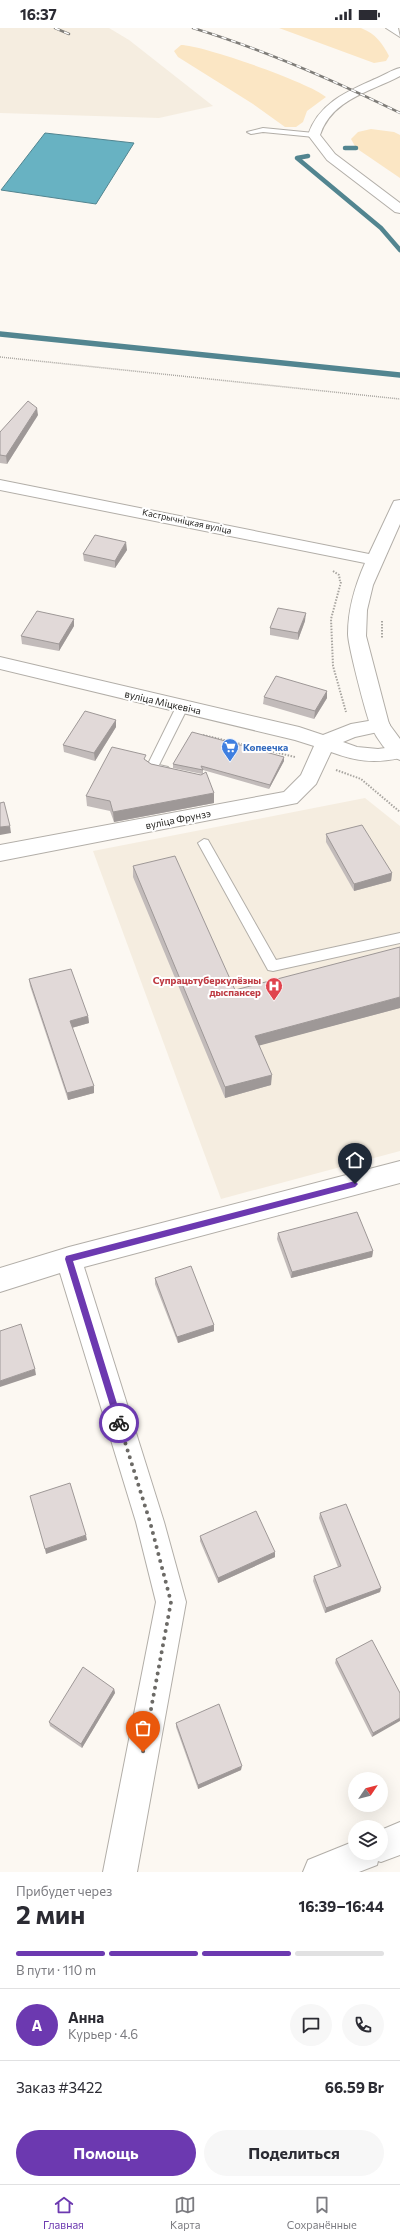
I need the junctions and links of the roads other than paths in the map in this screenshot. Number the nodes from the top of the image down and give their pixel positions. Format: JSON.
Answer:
{"nodes":[{"id":1,"x":400,"y":71,"type":"edge"},
{"id":2,"x":251,"y":132,"type":"dead end"},
{"id":3,"x":314,"y":135,"type":"junction"},
{"id":4,"x":400,"y":209,"type":"edge"},
{"id":5,"x":0,"y":485,"type":"edge"},
{"id":6,"x":400,"y":505,"type":"edge"},
{"id":7,"x":375,"y":560,"type":"junction"},
{"id":8,"x":0,"y":663,"type":"edge"},
{"id":9,"x":182,"y":707,"type":"junction"},
{"id":10,"x":380,"y":725,"type":"junction"},
{"id":11,"x":326,"y":742,"type":"junction"},
{"id":12,"x":399,"y":752,"type":"edge"},
{"id":13,"x":173,"y":772,"type":"edge"},
{"id":14,"x":204,"y":843,"type":"dead end"},
{"id":15,"x":0,"y":854,"type":"edge"},
{"id":16,"x":400,"y":938,"type":"edge"},
{"id":17,"x":400,"y":1172,"type":"edge"},
{"id":18,"x":69,"y":1259,"type":"junction"},
{"id":19,"x":0,"y":1280,"type":"edge"},
{"id":20,"x":400,"y":1838,"type":"edge"},
{"id":21,"x":388,"y":1843,"type":"edge"},
{"id":22,"x":348,"y":1860,"type":"edge"},
{"id":23,"x":120,"y":1872,"type":"edge"},
{"id":24,"x":320,"y":1872,"type":"edge"}],
"edges":[{"from":1,"to":3,"type":"street"},
{"from":2,"to":3,"type":"lane"},
{"from":3,"to":4,"type":"street"},
{"from":5,"to":7,"type":"street","name":"Кастрычніцкая вуліца"},
{"from":6,"to":7,"type":"street"},
{"from":7,"to":10,"type":"street"},
{"from":8,"to":9,"type":"street","name":"вуліца Міцкевіча"},
{"from":9,"to":11,"type":"street","name":"вуліца Міцкевіча"},
{"from":9,"to":13,"type":"lane"},
{"from":10,"to":11,"type":"street"},
{"from":10,"to":12,"type":"street"},
{"from":11,"to":12,"type":"street","name":"вуліца Міцкевіча"},
{"from":11,"to":15,"type":"street","name":"вуліца Фрунзэ"},
{"from":14,"to":16,"type":"lane"},
{"from":17,"to":18,"type":"street"},
{"from":18,"to":19,"type":"street"},
{"from":18,"to":23,"type":"street"},
{"from":20,"to":21,"type":"street"},
{"from":22,"to":24,"type":"street"}]}
